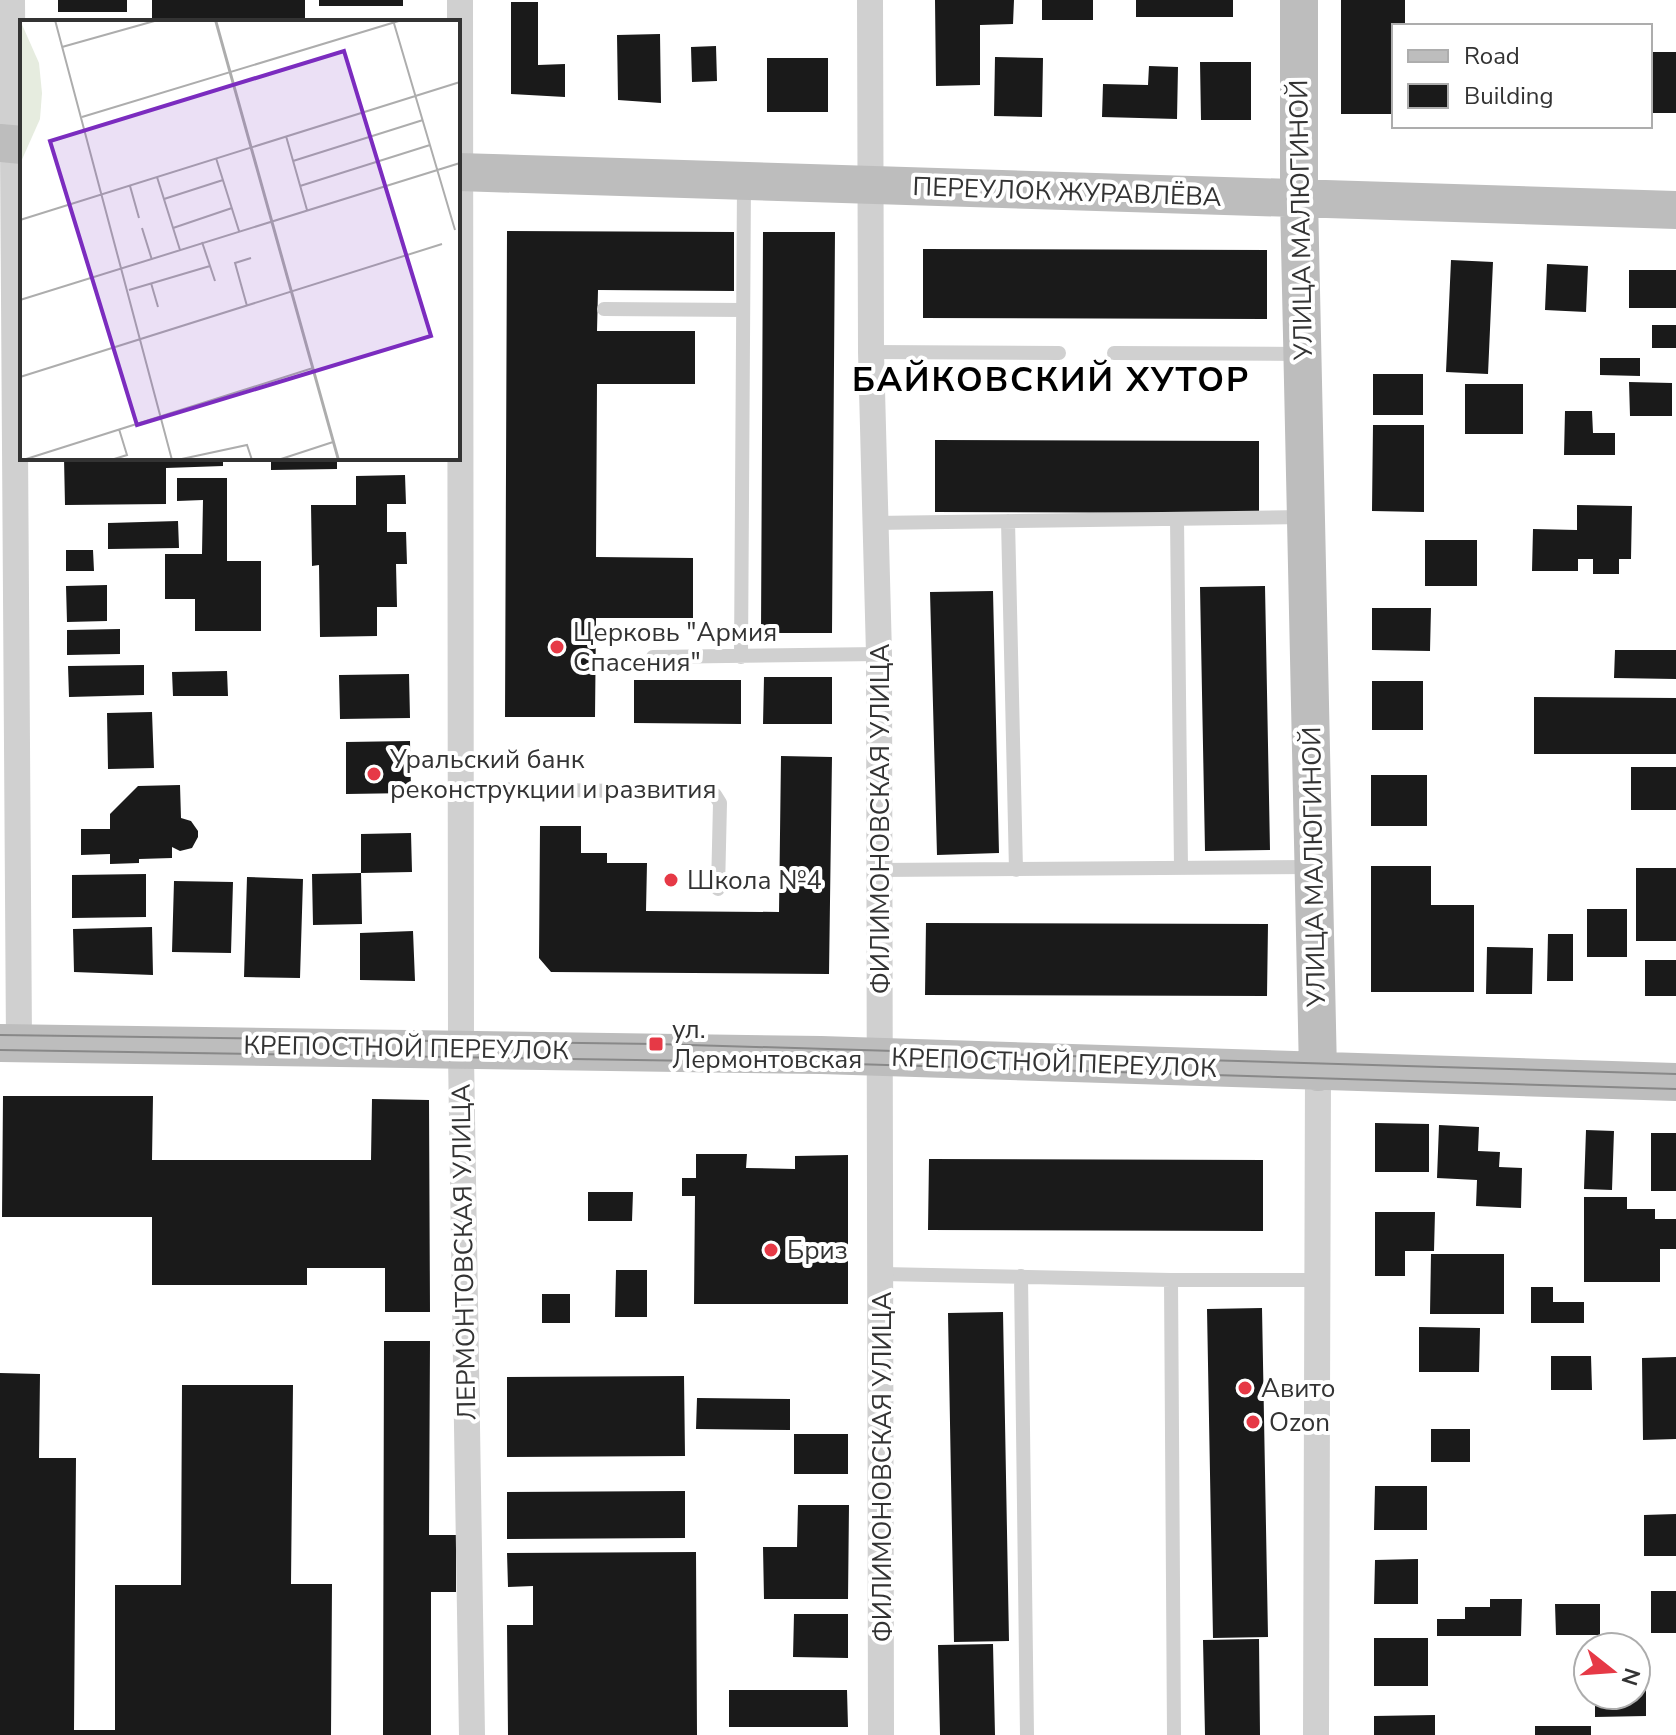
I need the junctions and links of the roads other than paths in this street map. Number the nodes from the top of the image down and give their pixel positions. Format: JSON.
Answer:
{"nodes":[{"id":1,"x":12,"y":0,"type":"edge"},
{"id":2,"x":460,"y":0,"type":"edge"},
{"id":3,"x":870,"y":0,"type":"edge"},
{"id":4,"x":1299,"y":0,"type":"edge"},
{"id":5,"x":12,"y":144,"type":"edge"},
{"id":6,"x":460,"y":172,"type":"edge"},
{"id":7,"x":744,"y":182,"type":"junction"},
{"id":8,"x":869,"y":186,"type":"junction"},
{"id":9,"x":1299,"y":198,"type":"junction"},
{"id":10,"x":1676,"y":210,"type":"edge"},
{"id":11,"x":604,"y":309,"type":"dead end"},
{"id":12,"x":743,"y":310,"type":"junction"},
{"id":13,"x":871,"y":352,"type":"junction"},
{"id":14,"x":1059,"y":353,"type":"dead end"},
{"id":15,"x":1114,"y":353,"type":"dead end"},
{"id":16,"x":1302,"y":354,"type":"junction"},
{"id":17,"x":1306,"y":517,"type":"junction"},
{"id":18,"x":1177,"y":519,"type":"junction"},
{"id":19,"x":1008,"y":521,"type":"junction"},
{"id":20,"x":874,"y":523,"type":"junction"},
{"id":21,"x":879,"y":654,"type":"junction"},
{"id":22,"x":653,"y":657,"type":"dead end"},
{"id":23,"x":741,"y":657,"type":"junction"},
{"id":24,"x":461,"y":789,"type":"junction"},
{"id":25,"x":1314,"y":867,"type":"junction"},
{"id":26,"x":1181,"y":868,"type":"junction"},
{"id":27,"x":879,"y":870,"type":"junction"},
{"id":28,"x":1016,"y":870,"type":"junction"},
{"id":29,"x":718,"y":889,"type":"dead end"},
{"id":30,"x":9,"y":1043,"type":"edge"},
{"id":31,"x":461,"y":1045,"type":"junction"},
{"id":32,"x":882,"y":1057,"type":"junction"},
{"id":33,"x":1318,"y":1072,"type":"junction"},
{"id":34,"x":1676,"y":1082,"type":"edge"},
{"id":35,"x":882,"y":1274,"type":"junction"},
{"id":36,"x":1021,"y":1276,"type":"junction"},
{"id":37,"x":1171,"y":1280,"type":"junction"},
{"id":38,"x":1317,"y":1280,"type":"junction"},
{"id":39,"x":472,"y":1735,"type":"edge"},
{"id":40,"x":881,"y":1735,"type":"edge"},
{"id":41,"x":1027,"y":1735,"type":"edge"},
{"id":42,"x":1174,"y":1735,"type":"edge"},
{"id":43,"x":1316,"y":1735,"type":"edge"}],
"edges":[{"from":1,"to":5,"type":"street"},
{"from":2,"to":6,"type":"street","name":"ЛЕРМОНТОВСКАЯ УЛИЦА"},
{"from":3,"to":8,"type":"street","name":"ФИЛИМОНОВСКАЯ УЛИЦА"},
{"from":4,"to":9,"type":"street","name":"УЛИЦА МАЛЮГИНОЙ"},
{"from":5,"to":30,"type":"street"},
{"from":6,"to":7,"type":"street","name":"ПЕРЕУЛОК ЖУРАВЛЁВА"},
{"from":6,"to":24,"type":"street","name":"ЛЕРМОНТОВСКАЯ УЛИЦА"},
{"from":7,"to":8,"type":"street","name":"ПЕРЕУЛОК ЖУРАВЛЁВА"},
{"from":7,"to":12,"type":"lane"},
{"from":8,"to":9,"type":"street","name":"ПЕРЕУЛОК ЖУРАВЛЁВА"},
{"from":8,"to":13,"type":"street","name":"ФИЛИМОНОВСКАЯ УЛИЦА"},
{"from":9,"to":10,"type":"street","name":"ПЕРЕУЛОК ЖУРАВЛЁВА"},
{"from":9,"to":16,"type":"street","name":"УЛИЦА МАЛЮГИНОЙ"},
{"from":11,"to":12,"type":"lane"},
{"from":12,"to":23,"type":"lane"},
{"from":13,"to":14,"type":"lane"},
{"from":13,"to":20,"type":"street","name":"ФИЛИМОНОВСКАЯ УЛИЦА"},
{"from":15,"to":16,"type":"lane"},
{"from":16,"to":17,"type":"street","name":"УЛИЦА МАЛЮГИНОЙ"},
{"from":17,"to":18,"type":"lane"},
{"from":17,"to":25,"type":"street","name":"УЛИЦА МАЛЮГИНОЙ"},
{"from":18,"to":19,"type":"lane"},
{"from":18,"to":26,"type":"lane"},
{"from":19,"to":20,"type":"lane"},
{"from":19,"to":28,"type":"lane"},
{"from":20,"to":21,"type":"street","name":"ФИЛИМОНОВСКАЯ УЛИЦА"},
{"from":21,"to":23,"type":"lane"},
{"from":21,"to":27,"type":"street","name":"ФИЛИМОНОВСКАЯ УЛИЦА"},
{"from":22,"to":23,"type":"lane"},
{"from":24,"to":29,"type":"lane"},
{"from":24,"to":31,"type":"street","name":"ЛЕРМОНТОВСКАЯ УЛИЦА"},
{"from":25,"to":26,"type":"lane"},
{"from":25,"to":33,"type":"street","name":"УЛИЦА МАЛЮГИНОЙ"},
{"from":26,"to":28,"type":"lane"},
{"from":27,"to":28,"type":"lane"},
{"from":27,"to":32,"type":"street","name":"ФИЛИМОНОВСКАЯ УЛИЦА"},
{"from":30,"to":31,"type":"street","name":"КРЕПОСТНОЙ ПЕРЕУЛОК"},
{"from":31,"to":32,"type":"street","name":"КРЕПОСТНОЙ ПЕРЕУЛОК"},
{"from":31,"to":39,"type":"street","name":"ЛЕРМОНТОВСКАЯ УЛИЦА"},
{"from":32,"to":33,"type":"street","name":"КРЕПОСТНОЙ ПЕРЕУЛОК"},
{"from":32,"to":35,"type":"street","name":"ФИЛИМОНОВСКАЯ УЛИЦА"},
{"from":33,"to":34,"type":"street","name":"КРЕПОСТНОЙ ПЕРЕУЛОК"},
{"from":33,"to":38,"type":"street","name":"УЛИЦА МАЛЮГИНОЙ"},
{"from":35,"to":36,"type":"lane"},
{"from":35,"to":40,"type":"street","name":"ФИЛИМОНОВСКАЯ УЛИЦА"},
{"from":36,"to":37,"type":"lane"},
{"from":36,"to":41,"type":"lane"},
{"from":37,"to":38,"type":"lane"},
{"from":37,"to":42,"type":"lane"},
{"from":38,"to":43,"type":"street","name":"УЛИЦА МАЛЮГИНОЙ"}]}
